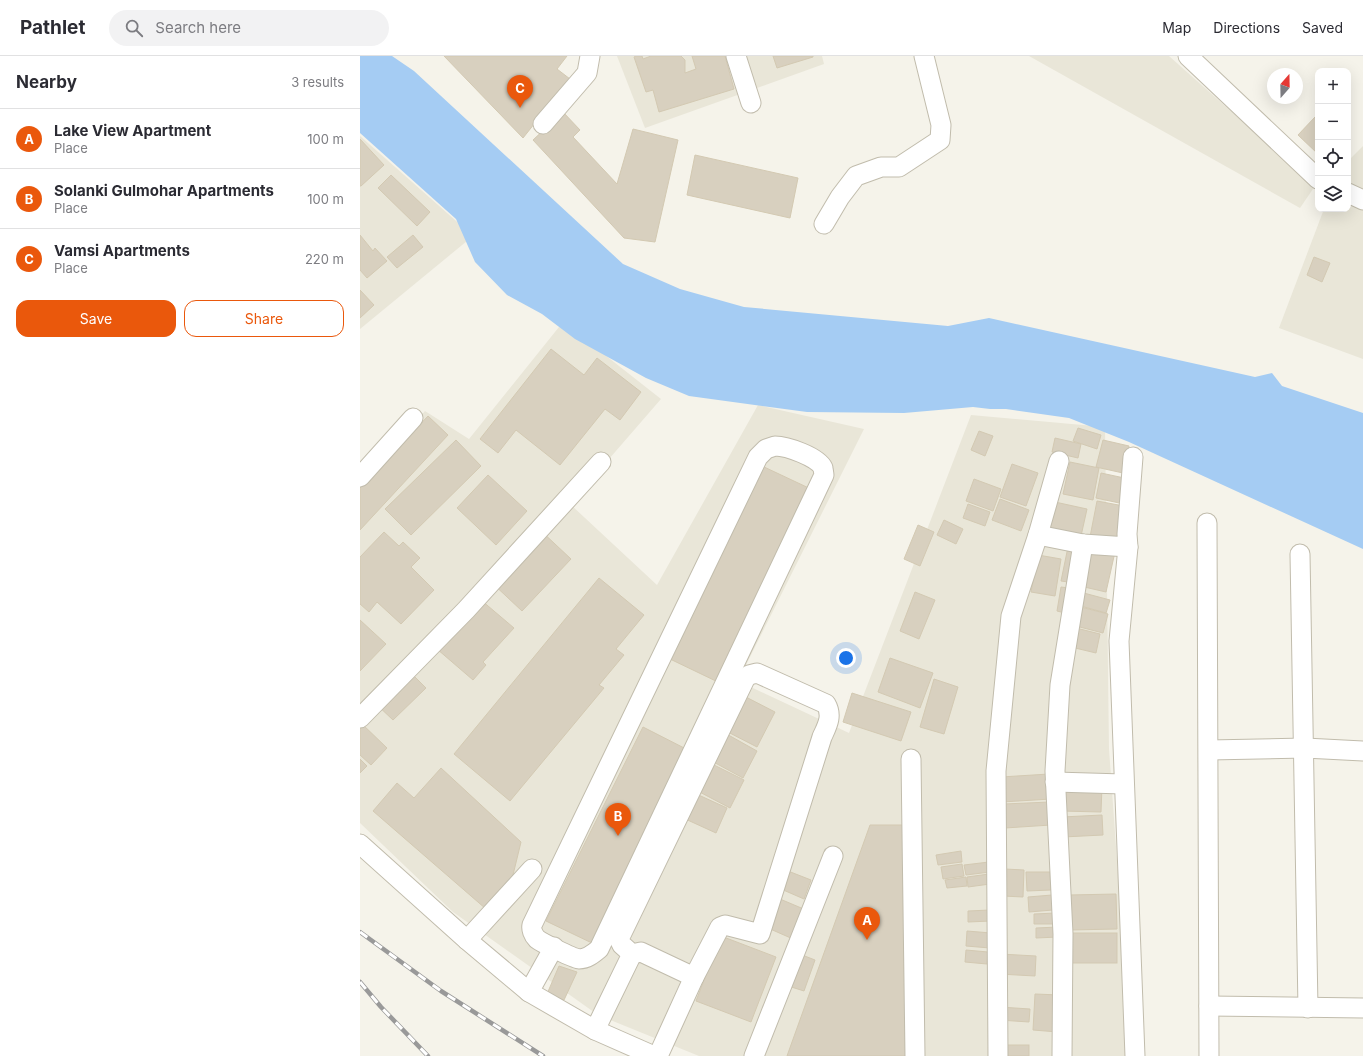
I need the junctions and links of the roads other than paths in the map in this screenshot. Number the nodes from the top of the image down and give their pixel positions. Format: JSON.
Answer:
{"nodes":[{"id":1,"x":590,"y":56,"type":"edge"},
{"id":2,"x":736,"y":56,"type":"edge"},
{"id":3,"x":924,"y":56,"type":"edge"},
{"id":4,"x":1188,"y":56,"type":"edge"},
{"id":5,"x":751,"y":103,"type":"dead end"},
{"id":6,"x":544,"y":124,"type":"dead end"},
{"id":7,"x":1315,"y":176,"type":"edge"},
{"id":8,"x":1351,"y":194,"type":"edge"},
{"id":9,"x":1363,"y":200,"type":"edge"},
{"id":10,"x":824,"y":224,"type":"dead end"},
{"id":11,"x":413,"y":418,"type":"dead end"},
{"id":12,"x":1133,"y":457,"type":"dead end"},
{"id":13,"x":1059,"y":461,"type":"dead end"},
{"id":14,"x":601,"y":462,"type":"dead end"},
{"id":15,"x":360,"y":477,"type":"edge"},
{"id":16,"x":1207,"y":523,"type":"dead end"},
{"id":17,"x":1038,"y":535,"type":"junction"},
{"id":18,"x":1083,"y":544,"type":"junction"},
{"id":19,"x":1128,"y":547,"type":"junction"},
{"id":20,"x":1300,"y":554,"type":"dead end"},
{"id":21,"x":360,"y":718,"type":"edge"},
{"id":22,"x":1305,"y":748,"type":"junction"},
{"id":23,"x":1209,"y":750,"type":"junction"},
{"id":24,"x":1363,"y":751,"type":"edge"},
{"id":25,"x":911,"y":759,"type":"dead end"},
{"id":26,"x":1056,"y":782,"type":"junction"},
{"id":27,"x":1123,"y":784,"type":"junction"},
{"id":28,"x":360,"y":844,"type":"edge"},
{"id":29,"x":833,"y":856,"type":"dead end"},
{"id":30,"x":532,"y":869,"type":"dead end"},
{"id":31,"x":467,"y":940,"type":"junction"},
{"id":32,"x":554,"y":947,"type":"junction"},
{"id":33,"x":632,"y":954,"type":"junction"},
{"id":34,"x":694,"y":977,"type":"junction"},
{"id":35,"x":529,"y":992,"type":"junction"},
{"id":36,"x":1209,"y":1006,"type":"junction"},
{"id":37,"x":1308,"y":1008,"type":"junction"},
{"id":38,"x":1363,"y":1008,"type":"edge"},
{"id":39,"x":595,"y":1030,"type":"junction"},
{"id":40,"x":654,"y":1056,"type":"edge"},
{"id":41,"x":658,"y":1056,"type":"edge"},
{"id":42,"x":754,"y":1056,"type":"edge"},
{"id":43,"x":916,"y":1056,"type":"edge"},
{"id":44,"x":998,"y":1056,"type":"edge"},
{"id":45,"x":1062,"y":1056,"type":"edge"},
{"id":46,"x":1135,"y":1056,"type":"edge"},
{"id":47,"x":1209,"y":1056,"type":"edge"}],
"edges":[{"from":1,"to":6,"type":"street"},
{"from":2,"to":5,"type":"street"},
{"from":3,"to":10,"type":"street"},
{"from":4,"to":7,"type":"street"},
{"from":8,"to":9,"type":"street"},
{"from":11,"to":15,"type":"street"},
{"from":12,"to":19,"type":"street"},
{"from":13,"to":17,"type":"street"},
{"from":14,"to":21,"type":"street"},
{"from":16,"to":23,"type":"street"},
{"from":17,"to":18,"type":"street"},
{"from":17,"to":44,"type":"street"},
{"from":18,"to":19,"type":"street"},
{"from":18,"to":26,"type":"street"},
{"from":19,"to":27,"type":"street"},
{"from":20,"to":22,"type":"street"},
{"from":22,"to":23,"type":"street"},
{"from":22,"to":24,"type":"street"},
{"from":22,"to":37,"type":"street"},
{"from":23,"to":36,"type":"street"},
{"from":25,"to":43,"type":"street"},
{"from":26,"to":27,"type":"street"},
{"from":26,"to":45,"type":"street"},
{"from":27,"to":46,"type":"street"},
{"from":28,"to":31,"type":"street"},
{"from":29,"to":42,"type":"street"},
{"from":30,"to":31,"type":"street"},
{"from":31,"to":35,"type":"street"},
{"from":32,"to":32,"type":"street"},
{"from":32,"to":35,"type":"street"},
{"from":33,"to":34,"type":"street"},
{"from":33,"to":34,"type":"street"},
{"from":33,"to":39,"type":"street"},
{"from":34,"to":41,"type":"street"},
{"from":35,"to":39,"type":"street"},
{"from":36,"to":37,"type":"street"},
{"from":36,"to":47,"type":"street"},
{"from":37,"to":38,"type":"street"},
{"from":39,"to":40,"type":"street"}]}
